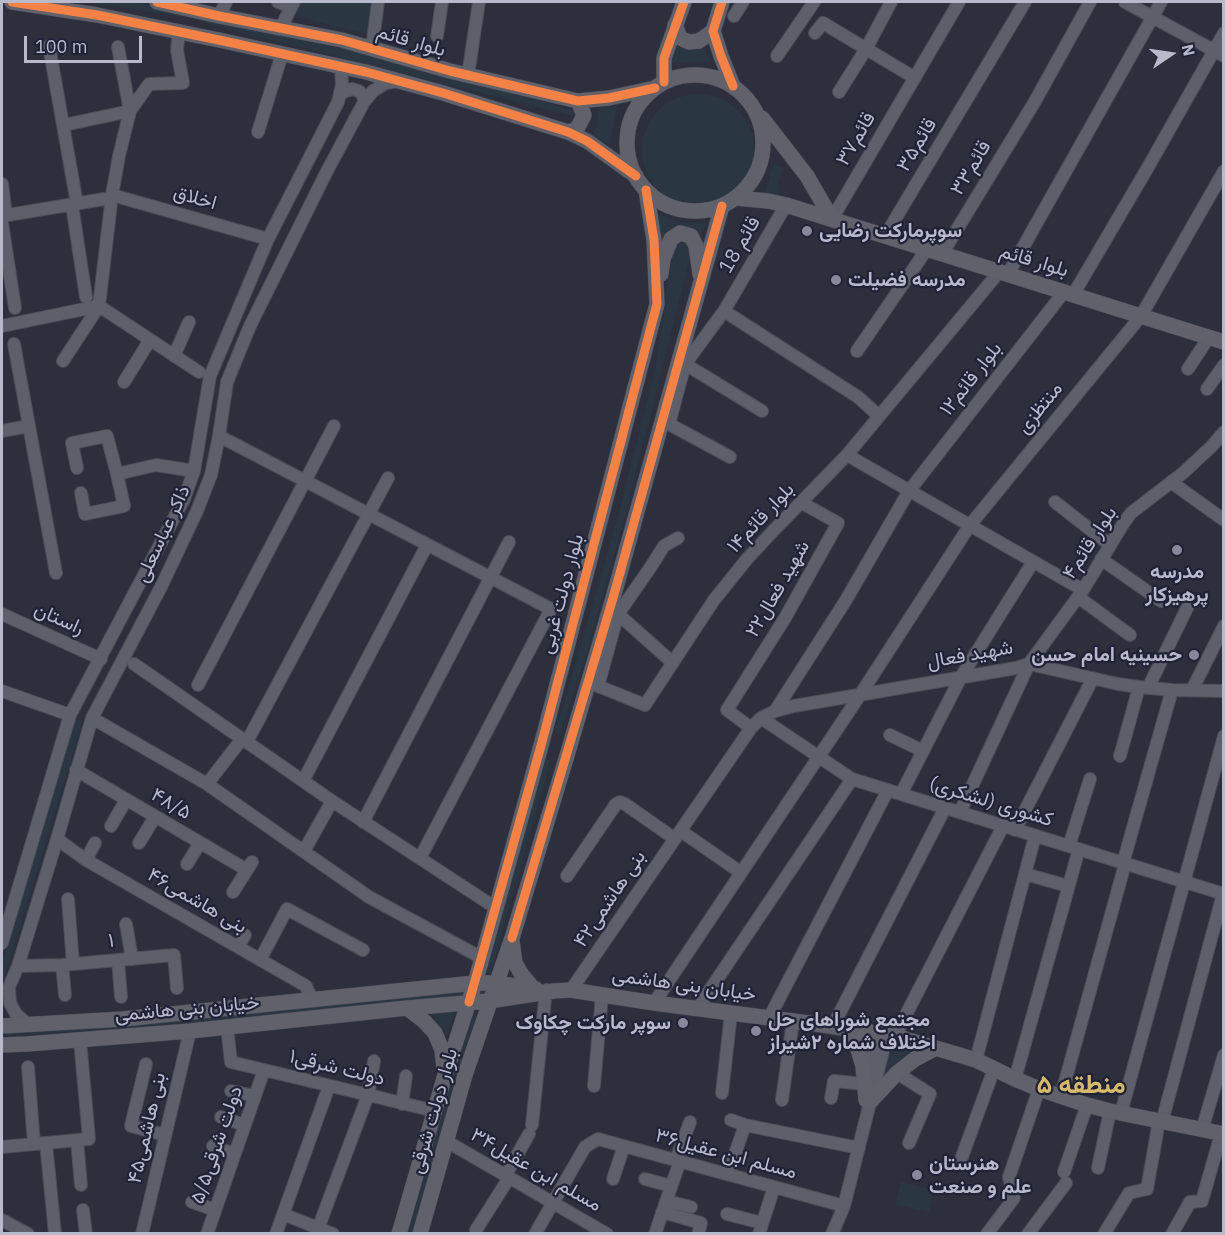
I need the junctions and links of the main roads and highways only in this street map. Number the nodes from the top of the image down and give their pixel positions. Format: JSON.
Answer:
{"nodes":[{"id":1,"x":12,"y":2,"type":"edge"},
{"id":2,"x":159,"y":2,"type":"edge"},
{"id":3,"x":684,"y":2,"type":"edge"},
{"id":4,"x":722,"y":2,"type":"edge"},
{"id":5,"x":188,"y":9,"type":"junction"},
{"id":6,"x":217,"y":16,"type":"junction"},
{"id":7,"x":675,"y":25,"type":"junction"},
{"id":8,"x":713,"y":31,"type":"junction"},
{"id":9,"x":180,"y":32,"type":"junction"},
{"id":10,"x":219,"y":40,"type":"junction"},
{"id":11,"x":660,"y":85,"type":"junction"},
{"id":12,"x":733,"y":86,"type":"junction"},
{"id":13,"x":578,"y":101,"type":"junction"},
{"id":14,"x":755,"y":109,"type":"junction"},
{"id":15,"x":568,"y":132,"type":"junction"},
{"id":16,"x":636,"y":176,"type":"junction"},
{"id":17,"x":646,"y":190,"type":"junction"},
{"id":18,"x":736,"y":198,"type":"junction"},
{"id":19,"x":722,"y":206,"type":"junction"},
{"id":20,"x":832,"y":219,"type":"junction"},
{"id":21,"x":701,"y":283,"type":"junction"},
{"id":22,"x":657,"y":304,"type":"junction"},
{"id":23,"x":1216,"y":340,"type":"edge"},
{"id":24,"x":542,"y":742,"type":"junction"},
{"id":25,"x":568,"y":752,"type":"junction"},
{"id":26,"x":512,"y":938,"type":"junction"},
{"id":27,"x":476,"y":983,"type":"junction"},
{"id":28,"x":496,"y":983,"type":"junction"},
{"id":29,"x":545,"y":990,"type":"junction"},
{"id":30,"x":489,"y":1001,"type":"junction"},
{"id":31,"x":469,"y":1002,"type":"junction"},
{"id":32,"x":407,"y":1008,"type":"junction"},
{"id":33,"x":2,"y":1026,"type":"edge"},
{"id":34,"x":852,"y":1029,"type":"junction"},
{"id":35,"x":2,"y":1045,"type":"edge"},
{"id":36,"x":936,"y":1048,"type":"junction"},
{"id":37,"x":445,"y":1075,"type":"junction"},
{"id":38,"x":465,"y":1075,"type":"junction"},
{"id":39,"x":1222,"y":1134,"type":"edge"},
{"id":40,"x":399,"y":1233,"type":"edge"},
{"id":41,"x":420,"y":1233,"type":"edge"}],
"edges":[{"from":1,"to":9,"type":"main road","name":"بلوار قائم"},
{"from":2,"to":5,"type":"main road","name":"بلوار قائم"},
{"from":3,"to":7,"type":"main road"},
{"from":4,"to":8,"type":"main road"},
{"from":5,"to":6,"type":"main road","name":"بلوار قائم"},
{"from":5,"to":9,"type":"main road"},
{"from":6,"to":10,"type":"main road"},
{"from":6,"to":13,"type":"main road","name":"بلوار قائم"},
{"from":7,"to":8,"type":"main road"},
{"from":7,"to":11,"type":"main road"},
{"from":8,"to":12,"type":"main road"},
{"from":9,"to":10,"type":"main road","name":"بلوار قائم"},
{"from":10,"to":15,"type":"main road","name":"بلوار قائم"},
{"from":11,"to":12,"type":"main road"},
{"from":11,"to":13,"type":"main road","name":"بلوار قائم"},
{"from":11,"to":16,"type":"main road"},
{"from":12,"to":14,"type":"main road"},
{"from":13,"to":15,"type":"main road"},
{"from":14,"to":18,"type":"main road"},
{"from":14,"to":20,"type":"main road"},
{"from":15,"to":16,"type":"main road","name":"بلوار قائم"},
{"from":16,"to":17,"type":"main road"},
{"from":17,"to":19,"type":"main road"},
{"from":17,"to":22,"type":"main road","name":"بلوار دولت غربی"},
{"from":18,"to":19,"type":"main road"},
{"from":18,"to":20,"type":"main road","name":"بلوار قائم"},
{"from":19,"to":21,"type":"main road"},
{"from":20,"to":23,"type":"main road","name":"بلوار قائم"},
{"from":21,"to":22,"type":"main road"},
{"from":21,"to":25,"type":"main road"},
{"from":22,"to":24,"type":"main road","name":"بلوار دولت غربی"},
{"from":24,"to":25,"type":"main road"},
{"from":24,"to":27,"type":"main road","name":"بلوار دولت غربی"},
{"from":25,"to":26,"type":"main road"},
{"from":26,"to":28,"type":"main road"},
{"from":26,"to":29,"type":"main road"},
{"from":27,"to":28,"type":"main road","name":"خیابان بنی هاشمی"},
{"from":27,"to":31,"type":"main road","name":"بلوار دولت غربی"},
{"from":27,"to":33,"type":"main road","name":"خیابان بنی هاشمی"},
{"from":28,"to":29,"type":"main road","name":"خیابان بنی هاشمی"},
{"from":28,"to":30,"type":"main road"},
{"from":29,"to":30,"type":"main road","name":"خیابان بنی هاشمی"},
{"from":29,"to":34,"type":"main road","name":"خیابان بنی هاشمی"},
{"from":30,"to":31,"type":"main road","name":"خیابان بنی هاشمی"},
{"from":30,"to":38,"type":"main road","name":"بلوار دولت شرقی"},
{"from":31,"to":32,"type":"main road","name":"خیابان بنی هاشمی"},
{"from":31,"to":37,"type":"main road","name":"بلوار دولت شرقی"},
{"from":32,"to":35,"type":"main road","name":"خیابان بنی هاشمی"},
{"from":32,"to":37,"type":"main road"},
{"from":34,"to":36,"type":"main road","name":"خیابان بنی هاشمی"},
{"from":34,"to":36,"type":"main road"},
{"from":36,"to":39,"type":"main road","name":"خیابان بنی هاشمی"},
{"from":37,"to":38,"type":"main road"},
{"from":37,"to":40,"type":"main road","name":"بلوار دولت شرقی"},
{"from":38,"to":41,"type":"main road","name":"بلوار دولت شرقی"}]}
